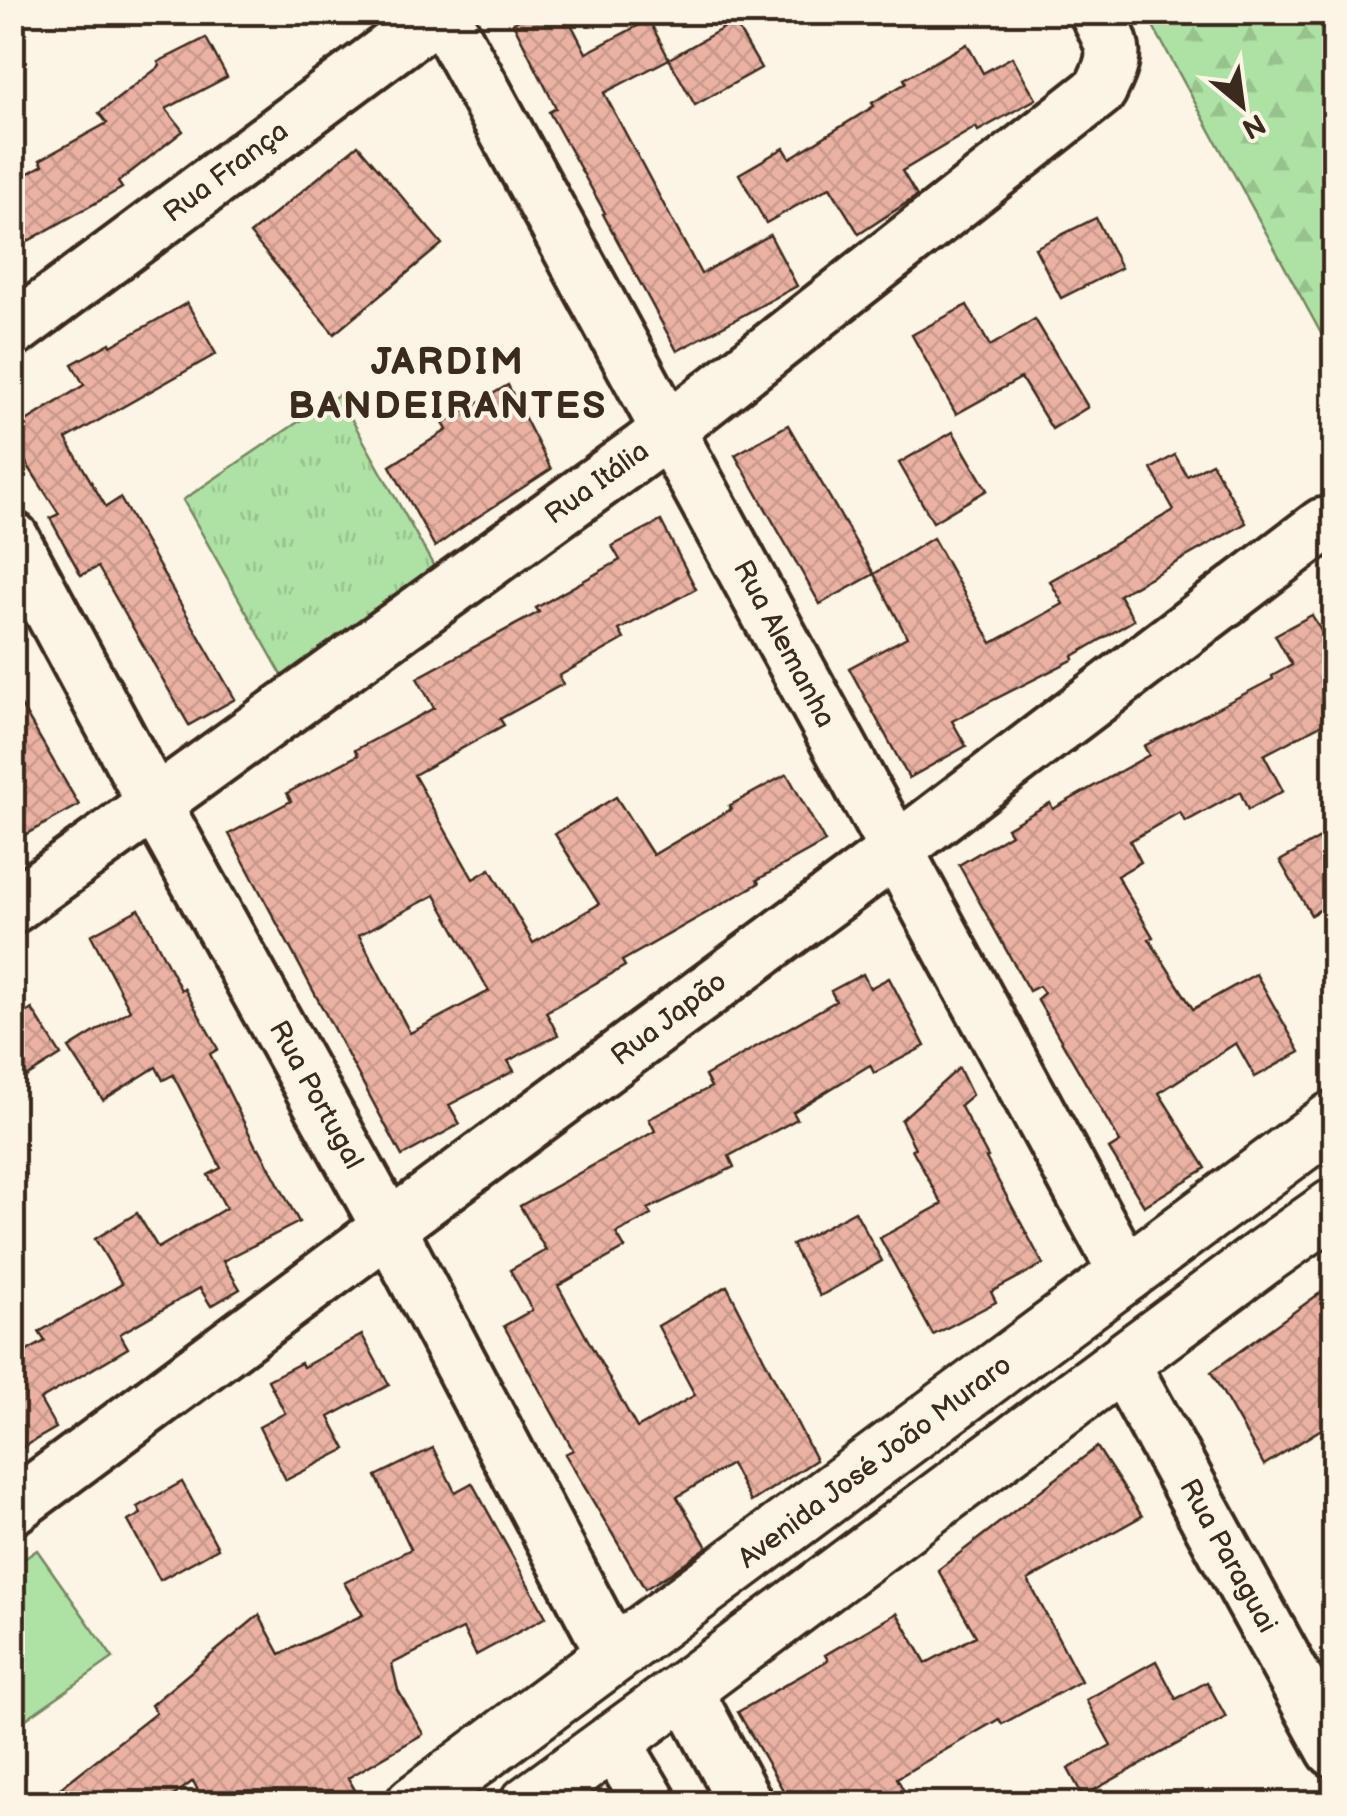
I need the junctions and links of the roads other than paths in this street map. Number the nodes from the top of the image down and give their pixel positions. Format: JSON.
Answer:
{"nodes":[{"id":1,"x":440,"y":12,"type":"edge"},
{"id":2,"x":1096,"y":12,"type":"edge"},
{"id":3,"x":12,"y":331,"type":"edge"},
{"id":4,"x":669,"y":430,"type":"junction"},
{"id":5,"x":1324,"y":525,"type":"dead end"},
{"id":6,"x":12,"y":538,"type":"edge"},
{"id":7,"x":154,"y":803,"type":"junction"},
{"id":8,"x":895,"y":851,"type":"junction"},
{"id":9,"x":12,"y":907,"type":"edge"},
{"id":10,"x":1329,"y":1130,"type":"edge"},
{"id":11,"x":1334,"y":1197,"type":"edge"},
{"id":12,"x":1334,"y":1207,"type":"edge"},
{"id":13,"x":389,"y":1228,"type":"junction"},
{"id":14,"x":1262,"y":1258,"type":"junction"},
{"id":15,"x":1127,"y":1275,"type":"junction"},
{"id":16,"x":1122,"y":1363,"type":"junction"},
{"id":17,"x":12,"y":1508,"type":"edge"},
{"id":18,"x":614,"y":1656,"type":"junction"},
{"id":19,"x":686,"y":1690,"type":"junction"},
{"id":20,"x":560,"y":1696,"type":"junction"},
{"id":21,"x":613,"y":1740,"type":"junction"},
{"id":22,"x":1334,"y":1750,"type":"edge"},
{"id":23,"x":414,"y":1804,"type":"edge"},
{"id":24,"x":435,"y":1804,"type":"edge"},
{"id":25,"x":528,"y":1804,"type":"edge"},
{"id":26,"x":651,"y":1804,"type":"edge"},
{"id":27,"x":746,"y":1804,"type":"edge"}],
"edges":[{"from":1,"to":3,"type":"street","name":"Rua França"},
{"from":1,"to":4,"type":"street","name":"Rua Alemanha"},
{"from":2,"to":4,"type":"street","name":"Rua Itália"},
{"from":4,"to":7,"type":"street","name":"Rua Itália"},
{"from":4,"to":8,"type":"street","name":"Rua Alemanha"},
{"from":5,"to":8,"type":"street","name":"Rua Japão"},
{"from":6,"to":7,"type":"street","name":"Rua Portugal"},
{"from":7,"to":9,"type":"street","name":"Rua Itália"},
{"from":7,"to":13,"type":"street","name":"Rua Portugal"},
{"from":8,"to":13,"type":"street","name":"Rua Japão"},
{"from":8,"to":15,"type":"street","name":"Rua Alemanha"},
{"from":10,"to":15,"type":"main road","name":"Avenida José João Muraro"},
{"from":11,"to":14,"type":"main road"},
{"from":12,"to":14,"type":"main road"},
{"from":13,"to":17,"type":"street","name":"Rua Japão"},
{"from":13,"to":18,"type":"street","name":"Rua Portugal"},
{"from":14,"to":16,"type":"main road"},
{"from":15,"to":18,"type":"main road","name":"Avenida José João Muraro"},
{"from":16,"to":19,"type":"main road"},
{"from":16,"to":22,"type":"street","name":"Rua Paraguai"},
{"from":18,"to":20,"type":"main road","name":"Avenida José João Muraro"},
{"from":19,"to":21,"type":"main road"},
{"from":19,"to":27,"type":"street"},
{"from":20,"to":23,"type":"main road","name":"Avenida José João Muraro"},
{"from":20,"to":24,"type":"main road"},
{"from":21,"to":25,"type":"main road"},
{"from":21,"to":26,"type":"street"}]}
